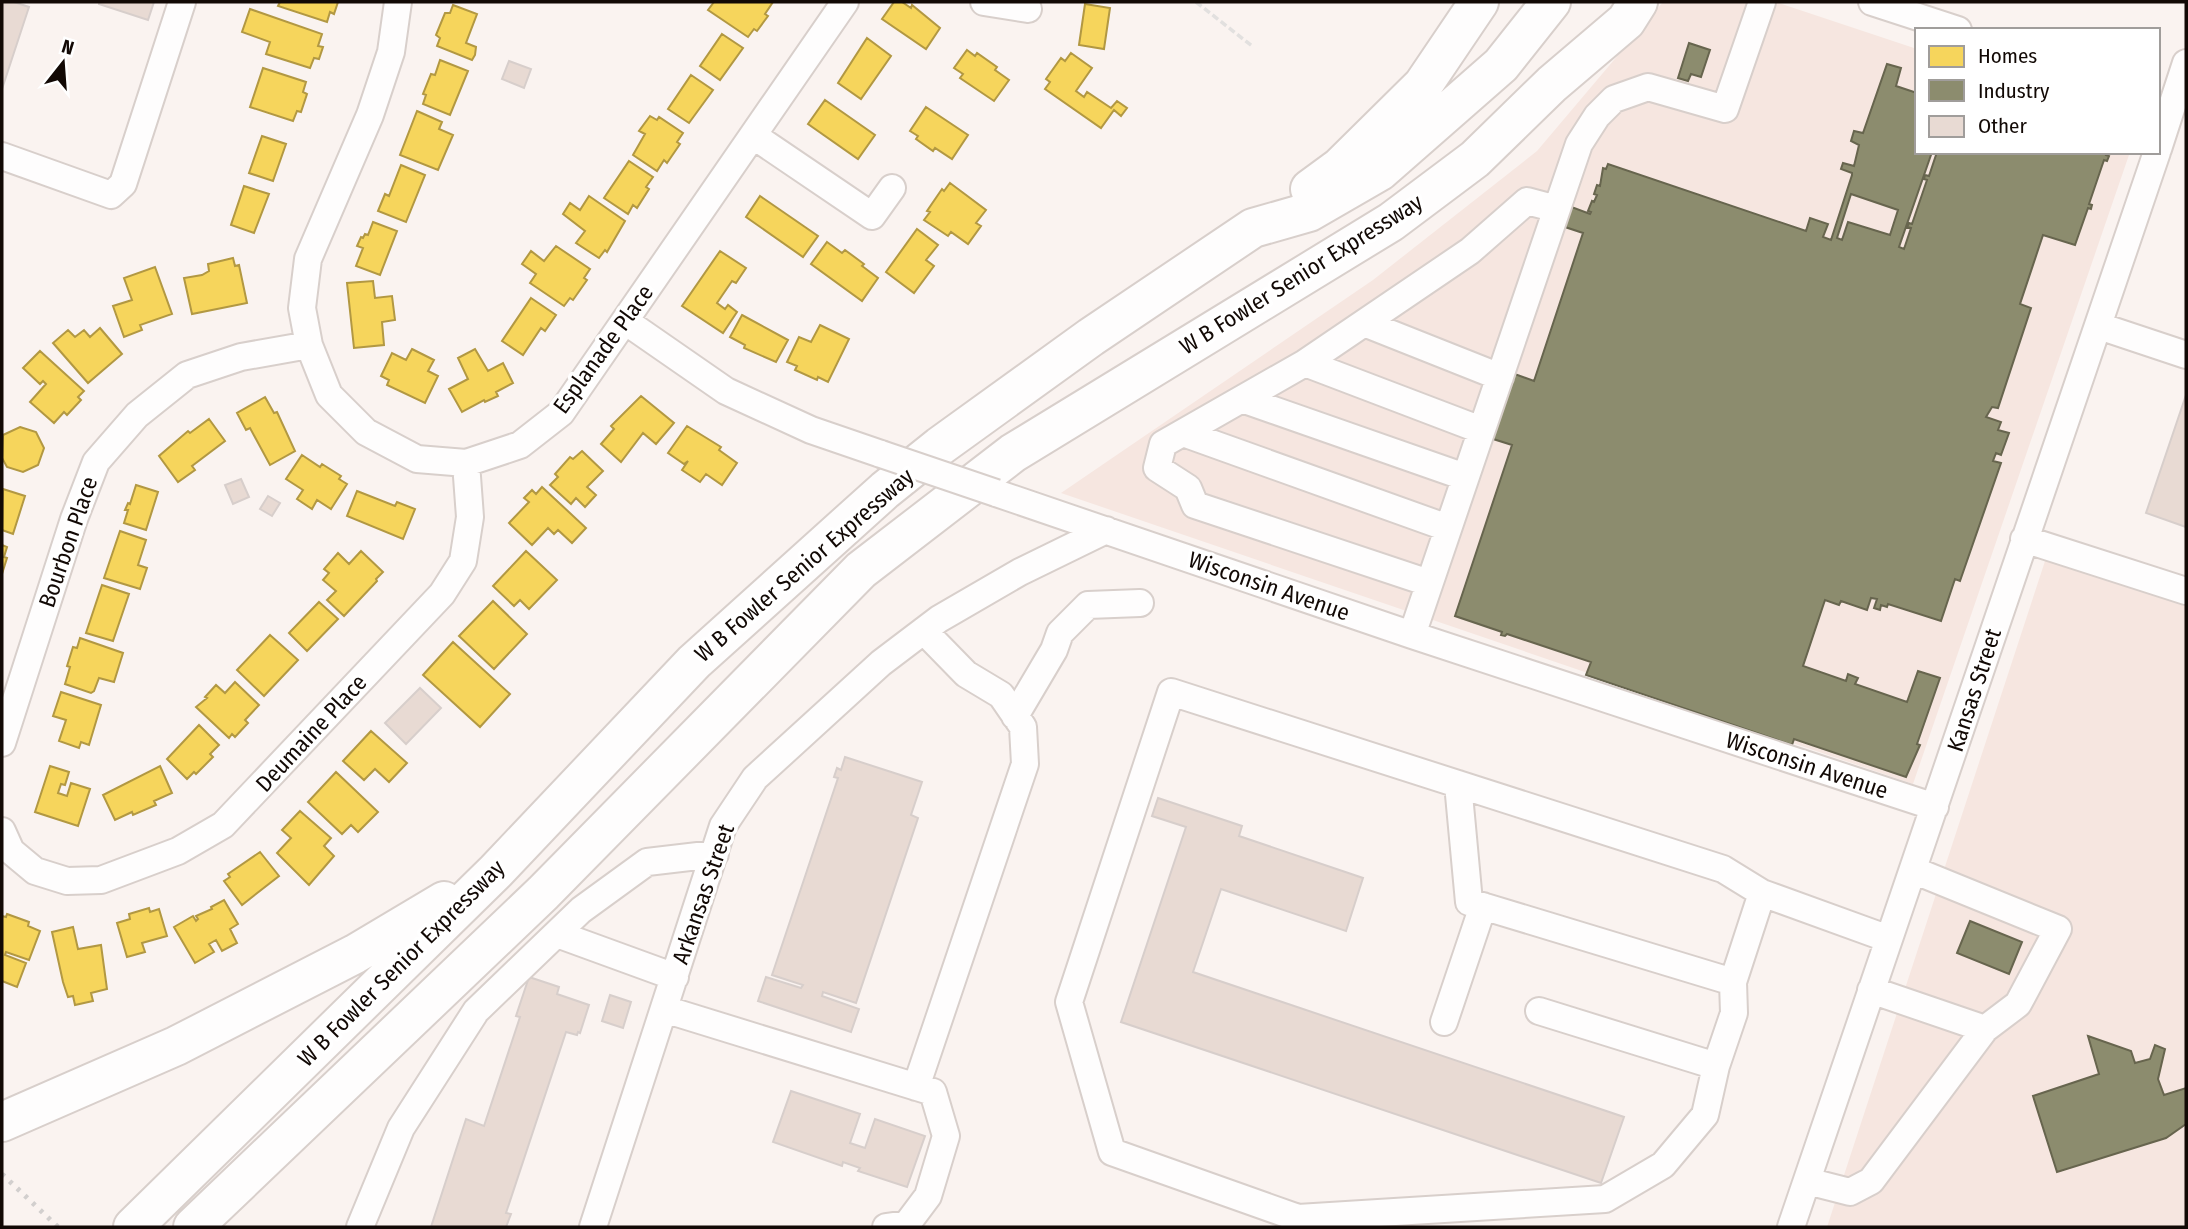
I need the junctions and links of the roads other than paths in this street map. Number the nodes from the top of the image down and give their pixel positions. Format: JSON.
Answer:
{"nodes":[{"id":1,"x":182,"y":2,"type":"edge"},
{"id":2,"x":398,"y":2,"type":"edge"},
{"id":3,"x":845,"y":2,"type":"edge"},
{"id":4,"x":984,"y":2,"type":"edge"},
{"id":5,"x":1479,"y":2,"type":"edge"},
{"id":6,"x":1551,"y":2,"type":"edge"},
{"id":7,"x":1608,"y":2,"type":"edge"},
{"id":8,"x":1638,"y":2,"type":"edge"},
{"id":9,"x":1762,"y":2,"type":"edge"},
{"id":10,"x":1872,"y":2,"type":"edge"},
{"id":11,"x":1028,"y":9,"type":"dead end"},
{"id":12,"x":1952,"y":28,"type":"edge"},
{"id":13,"x":1583,"y":60,"type":"junction"},
{"id":14,"x":2186,"y":63,"type":"edge"},
{"id":15,"x":2173,"y":101,"type":"edge"},
{"id":16,"x":754,"y":136,"type":"junction"},
{"id":17,"x":2160,"y":143,"type":"edge"},
{"id":18,"x":2157,"y":154,"type":"edge"},
{"id":19,"x":2,"y":156,"type":"edge"},
{"id":20,"x":892,"y":188,"type":"dead end"},
{"id":21,"x":1557,"y":209,"type":"junction"},
{"id":22,"x":1254,"y":228,"type":"junction"},
{"id":23,"x":625,"y":321,"type":"junction"},
{"id":24,"x":1364,"y":323,"type":"junction"},
{"id":25,"x":2099,"y":326,"type":"junction"},
{"id":26,"x":309,"y":345,"type":"junction"},
{"id":27,"x":2186,"y":355,"type":"edge"},
{"id":28,"x":1305,"y":363,"type":"junction"},
{"id":29,"x":1500,"y":377,"type":"junction"},
{"id":30,"x":1242,"y":399,"type":"junction"},
{"id":31,"x":1481,"y":430,"type":"junction"},
{"id":32,"x":1183,"y":432,"type":"junction"},
{"id":33,"x":466,"y":463,"type":"junction"},
{"id":34,"x":1465,"y":477,"type":"junction"},
{"id":35,"x":1448,"y":528,"type":"junction"},
{"id":36,"x":1106,"y":530,"type":"junction"},
{"id":37,"x":2024,"y":539,"type":"junction"},
{"id":38,"x":1429,"y":583,"type":"junction"},
{"id":39,"x":2186,"y":591,"type":"edge"},
{"id":40,"x":1140,"y":603,"type":"dead end"},
{"id":41,"x":924,"y":631,"type":"junction"},
{"id":42,"x":1412,"y":635,"type":"junction"},
{"id":43,"x":1015,"y":716,"type":"junction"},
{"id":44,"x":2,"y":743,"type":"edge"},
{"id":45,"x":1458,"y":784,"type":"junction"},
{"id":46,"x":1935,"y":807,"type":"junction"},
{"id":47,"x":2,"y":831,"type":"edge"},
{"id":48,"x":715,"y":855,"type":"junction"},
{"id":49,"x":1913,"y":870,"type":"junction"},
{"id":50,"x":496,"y":871,"type":"junction"},
{"id":51,"x":1762,"y":894,"type":"junction"},
{"id":52,"x":1483,"y":906,"type":"junction"},
{"id":53,"x":557,"y":934,"type":"junction"},
{"id":54,"x":1889,"y":939,"type":"junction"},
{"id":55,"x":675,"y":977,"type":"junction"},
{"id":56,"x":1733,"y":982,"type":"junction"},
{"id":57,"x":1871,"y":990,"type":"junction"},
{"id":58,"x":664,"y":1009,"type":"junction"},
{"id":59,"x":1539,"y":1011,"type":"dead end"},
{"id":60,"x":1444,"y":1022,"type":"dead end"},
{"id":61,"x":1985,"y":1029,"type":"junction"},
{"id":62,"x":1716,"y":1066,"type":"junction"},
{"id":63,"x":916,"y":1087,"type":"junction"},
{"id":64,"x":12,"y":1117,"type":"edge"},
{"id":65,"x":1807,"y":1181,"type":"junction"},
{"id":66,"x":135,"y":1225,"type":"edge"},
{"id":67,"x":192,"y":1227,"type":"edge"},
{"id":68,"x":360,"y":1227,"type":"edge"},
{"id":69,"x":593,"y":1227,"type":"edge"},
{"id":70,"x":886,"y":1227,"type":"edge"},
{"id":71,"x":1791,"y":1227,"type":"edge"}],
"edges":[{"from":1,"to":19,"type":"street"},
{"from":2,"to":26,"type":"street","name":"Esplanade Place"},
{"from":3,"to":16,"type":"street","name":"Esplanade Place"},
{"from":4,"to":11,"type":"street"},
{"from":5,"to":22,"type":"highway"},
{"from":6,"to":22,"type":"highway","name":"W B Fowler Senior Expressway"},
{"from":7,"to":13,"type":"highway","name":"W B Fowler Senior Expressway"},
{"from":8,"to":13,"type":"highway"},
{"from":9,"to":21,"type":"street"},
{"from":10,"to":12,"type":"street"},
{"from":13,"to":67,"type":"highway","name":"W B Fowler Senior Expressway"},
{"from":14,"to":15,"type":"street","name":"Kansas Street"},
{"from":15,"to":17,"type":"street","name":"Kansas Street"},
{"from":16,"to":20,"type":"street"},
{"from":16,"to":23,"type":"street","name":"Esplanade Place"},
{"from":18,"to":25,"type":"street","name":"Kansas Street"},
{"from":21,"to":24,"type":"street"},
{"from":21,"to":29,"type":"street"},
{"from":22,"to":50,"type":"highway","name":"W B Fowler Senior Expressway"},
{"from":23,"to":33,"type":"street","name":"Esplanade Place"},
{"from":23,"to":36,"type":"street","name":"Wisconsin Avenue","bridge":true},
{"from":24,"to":28,"type":"street"},
{"from":24,"to":29,"type":"street"},
{"from":25,"to":27,"type":"street"},
{"from":25,"to":37,"type":"street","name":"Kansas Street"},
{"from":26,"to":33,"type":"street","name":"Esplanade Place"},
{"from":26,"to":44,"type":"street","name":"Bourbon Place"},
{"from":28,"to":30,"type":"street"},
{"from":28,"to":31,"type":"street"},
{"from":29,"to":31,"type":"street"},
{"from":30,"to":32,"type":"street"},
{"from":30,"to":34,"type":"street"},
{"from":31,"to":34,"type":"street"},
{"from":32,"to":35,"type":"street"},
{"from":32,"to":38,"type":"street"},
{"from":33,"to":47,"type":"street","name":"Deumaine Place"},
{"from":34,"to":35,"type":"street"},
{"from":35,"to":38,"type":"street"},
{"from":36,"to":41,"type":"street","name":"Arkansas Street"},
{"from":36,"to":42,"type":"street","name":"Wisconsin Avenue"},
{"from":37,"to":39,"type":"street"},
{"from":37,"to":46,"type":"street","name":"Kansas Street"},
{"from":38,"to":42,"type":"street"},
{"from":40,"to":43,"type":"street"},
{"from":41,"to":43,"type":"street"},
{"from":41,"to":48,"type":"street","name":"Arkansas Street"},
{"from":42,"to":46,"type":"street","name":"Wisconsin Avenue"},
{"from":43,"to":63,"type":"street"},
{"from":45,"to":51,"type":"street"},
{"from":45,"to":52,"type":"street"},
{"from":45,"to":62,"type":"street"},
{"from":46,"to":49,"type":"street","name":"Kansas Street"},
{"from":48,"to":53,"type":"street"},
{"from":48,"to":55,"type":"street","name":"Arkansas Street"},
{"from":49,"to":54,"type":"street","name":"Kansas Street"},
{"from":49,"to":61,"type":"street"},
{"from":50,"to":64,"type":"highway"},
{"from":50,"to":66,"type":"highway","name":"W B Fowler Senior Expressway"},
{"from":51,"to":54,"type":"street"},
{"from":51,"to":56,"type":"street"},
{"from":52,"to":56,"type":"street"},
{"from":52,"to":60,"type":"street"},
{"from":53,"to":55,"type":"street"},
{"from":53,"to":68,"type":"street"},
{"from":54,"to":57,"type":"street","name":"Kansas Street"},
{"from":55,"to":58,"type":"street","name":"Arkansas Street"},
{"from":56,"to":62,"type":"street"},
{"from":57,"to":61,"type":"street"},
{"from":57,"to":65,"type":"street","name":"Kansas Street"},
{"from":58,"to":63,"type":"street"},
{"from":58,"to":69,"type":"street","name":"Arkansas Street"},
{"from":59,"to":62,"type":"street"},
{"from":61,"to":65,"type":"street"},
{"from":63,"to":70,"type":"street"},
{"from":65,"to":71,"type":"street","name":"Kansas Street"}]}
